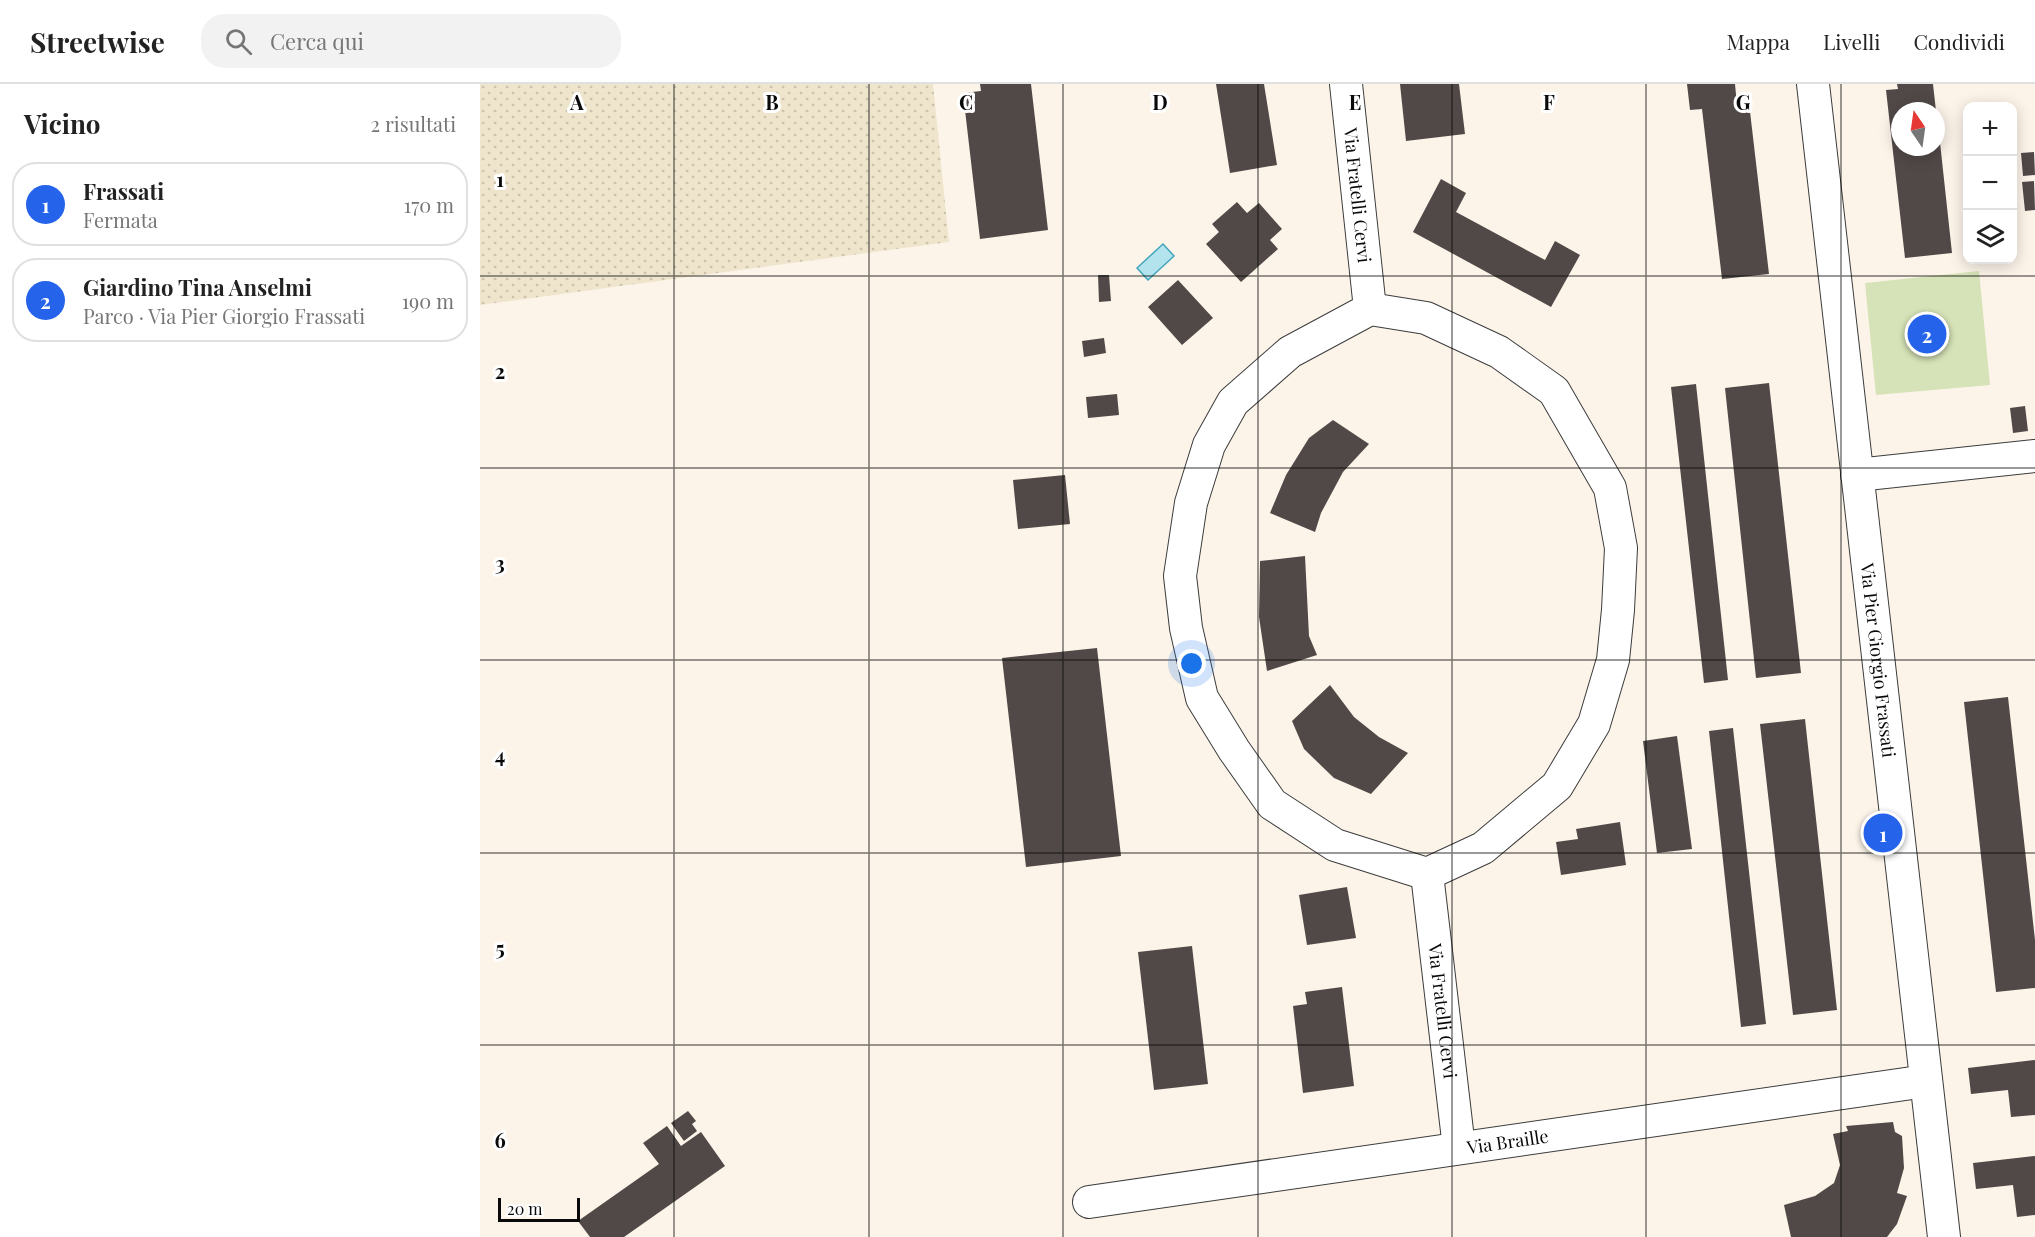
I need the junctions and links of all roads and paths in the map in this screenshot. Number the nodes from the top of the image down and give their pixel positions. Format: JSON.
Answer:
{"nodes":[{"id":1,"x":1346,"y":84,"type":"edge"},
{"id":2,"x":1813,"y":84,"type":"edge"},
{"id":3,"x":1370,"y":309,"type":"junction"},
{"id":4,"x":2035,"y":456,"type":"edge"},
{"id":5,"x":1857,"y":475,"type":"junction"},
{"id":6,"x":1426,"y":873,"type":"junction"},
{"id":7,"x":1926,"y":1081,"type":"junction"},
{"id":8,"x":1459,"y":1148,"type":"junction"},
{"id":9,"x":1089,"y":1202,"type":"dead end"},
{"id":10,"x":1944,"y":1237,"type":"edge"}],
"edges":[{"from":1,"to":3,"type":"street","name":"Via Fratelli Cervi"},
{"from":2,"to":5,"type":"street","name":"Via Pier Giorgio Frassati"},
{"from":3,"to":6,"type":"street"},
{"from":3,"to":6,"type":"street"},
{"from":4,"to":5,"type":"street"},
{"from":5,"to":7,"type":"street","name":"Via Pier Giorgio Frassati"},
{"from":6,"to":8,"type":"street","name":"Via Fratelli Cervi"},
{"from":7,"to":8,"type":"street","name":"Via Braille"},
{"from":7,"to":10,"type":"street","name":"Via Pier Giorgio Frassati"},
{"from":8,"to":9,"type":"street","name":"Via Braille"}]}
